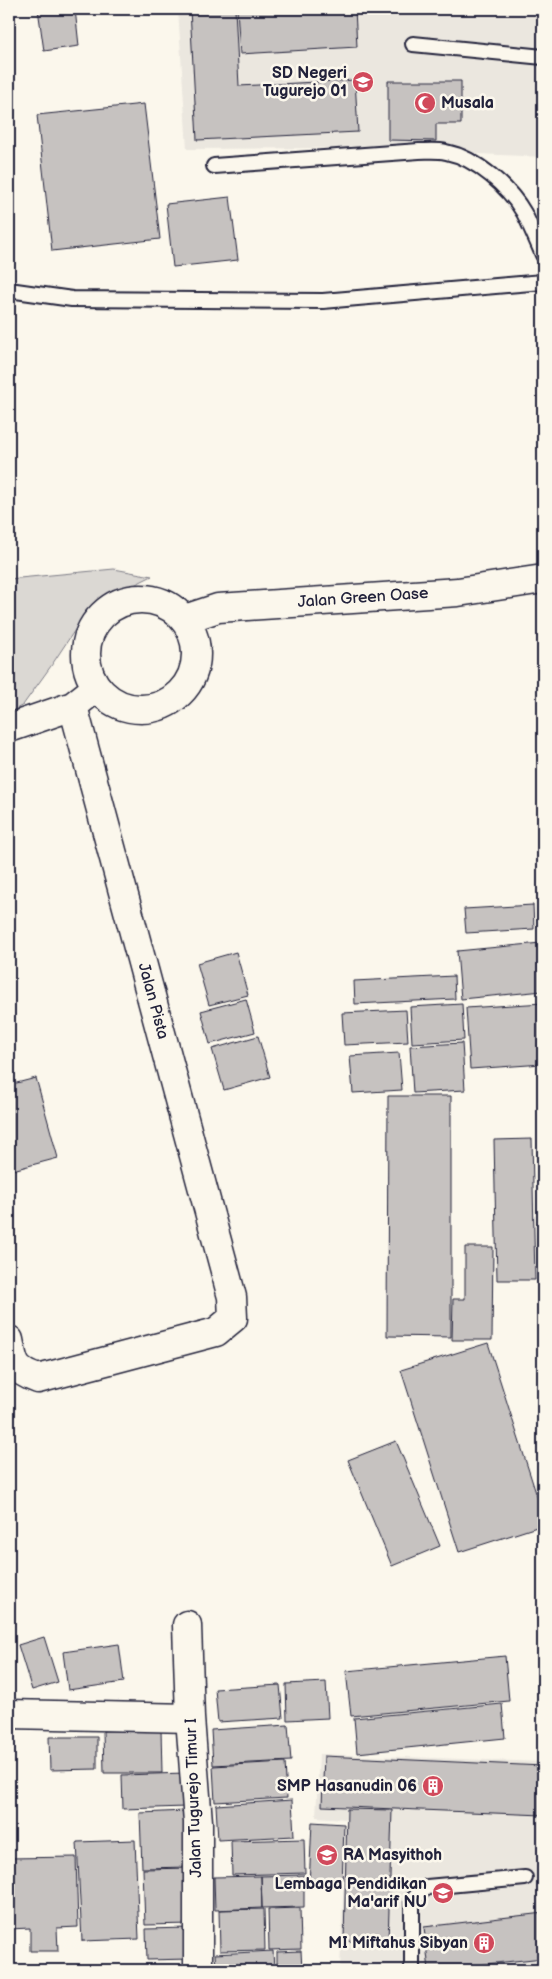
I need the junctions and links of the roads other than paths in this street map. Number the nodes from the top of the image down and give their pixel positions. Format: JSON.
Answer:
{"nodes":[{"id":1,"x":413,"y":44,"type":"dead end"},
{"id":2,"x":543,"y":57,"type":"edge"},
{"id":3,"x":214,"y":166,"type":"dead end"},
{"id":4,"x":543,"y":255,"type":"edge"},
{"id":5,"x":543,"y":282,"type":"edge"},
{"id":6,"x":9,"y":290,"type":"edge"},
{"id":7,"x":543,"y":580,"type":"edge"},
{"id":8,"x":184,"y":619,"type":"junction"},
{"id":9,"x":96,"y":688,"type":"junction"},
{"id":10,"x":73,"y":706,"type":"junction"},
{"id":11,"x":9,"y":728,"type":"edge"},
{"id":12,"x":11,"y":1351,"type":"edge"},
{"id":13,"x":187,"y":1625,"type":"dead end"},
{"id":14,"x":9,"y":1714,"type":"edge"},
{"id":15,"x":190,"y":1718,"type":"junction"},
{"id":16,"x":525,"y":1878,"type":"dead end"},
{"id":17,"x":198,"y":1970,"type":"edge"},
{"id":18,"x":412,"y":1970,"type":"edge"}],
"edges":[{"from":1,"to":2,"type":"lane"},
{"from":3,"to":4,"type":"lane"},
{"from":5,"to":6,"type":"lane"},
{"from":7,"to":8,"type":"street","name":"Jalan Green Oase"},
{"from":8,"to":9,"type":"street"},
{"from":8,"to":9,"type":"street"},
{"from":9,"to":10,"type":"street"},
{"from":10,"to":11,"type":"street"},
{"from":10,"to":12,"type":"street","name":"Jalan Pista"},
{"from":13,"to":15,"type":"street","name":"Jalan Tugurejo Timur I"},
{"from":14,"to":15,"type":"street"},
{"from":15,"to":17,"type":"street","name":"Jalan Tugurejo Timur I"},
{"from":16,"to":18,"type":"lane"}]}
